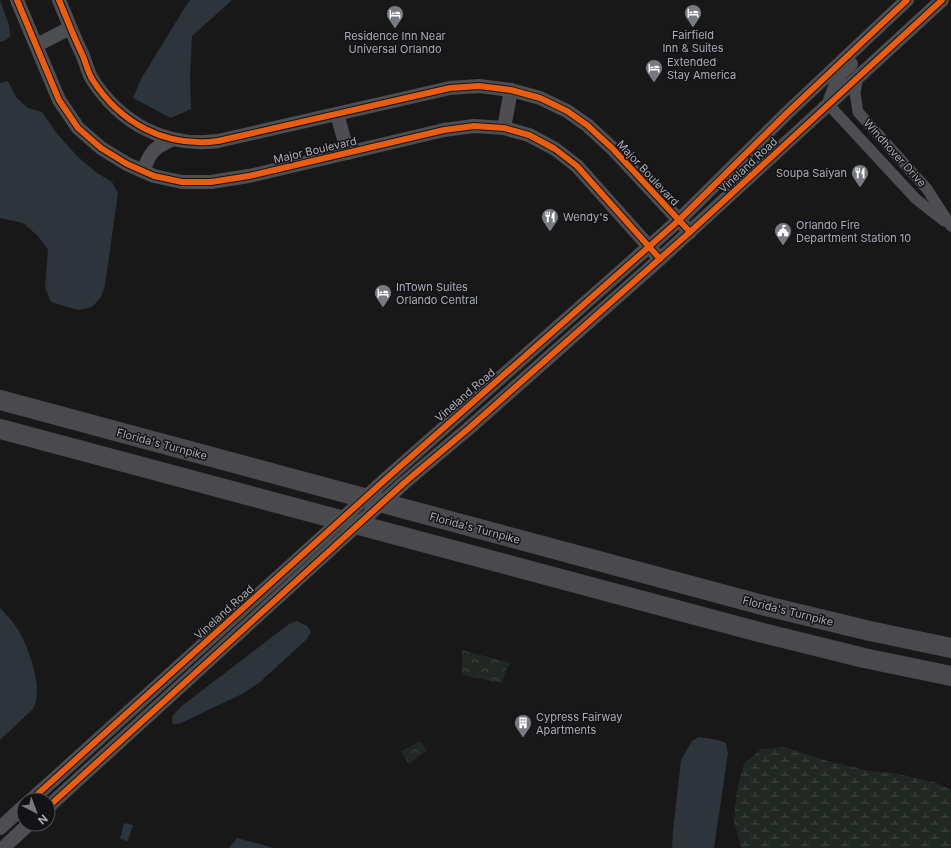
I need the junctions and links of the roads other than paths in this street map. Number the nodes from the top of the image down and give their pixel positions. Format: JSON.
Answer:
{"nodes":[{"id":1,"x":17,"y":0,"type":"edge"},
{"id":2,"x":59,"y":0,"type":"edge"},
{"id":3,"x":907,"y":0,"type":"edge"},
{"id":4,"x":942,"y":0,"type":"edge"},
{"id":5,"x":881,"y":24,"type":"junction"},
{"id":6,"x":70,"y":28,"type":"junction"},
{"id":7,"x":37,"y":45,"type":"junction"},
{"id":8,"x":858,"y":76,"type":"junction"},
{"id":9,"x":822,"y":79,"type":"junction"},
{"id":10,"x":511,"y":90,"type":"junction"},
{"id":11,"x":828,"y":104,"type":"junction"},
{"id":12,"x":337,"y":114,"type":"junction"},
{"id":13,"x":504,"y":128,"type":"junction"},
{"id":14,"x":171,"y":140,"type":"junction"},
{"id":15,"x":348,"y":153,"type":"junction"},
{"id":16,"x":143,"y":171,"type":"junction"},
{"id":17,"x":744,"y":182,"type":"junction"},
{"id":18,"x":927,"y":189,"type":"junction"},
{"id":19,"x":916,"y":199,"type":"junction"},
{"id":20,"x":678,"y":221,"type":"junction"},
{"id":21,"x":690,"y":232,"type":"junction"},
{"id":22,"x":650,"y":247,"type":"junction"},
{"id":23,"x":660,"y":259,"type":"junction"},
{"id":24,"x":0,"y":400,"type":"edge"},
{"id":25,"x":0,"y":429,"type":"edge"},
{"id":26,"x":0,"y":437,"type":"edge"},
{"id":27,"x":56,"y":444,"type":"junction"},
{"id":28,"x":951,"y":648,"type":"edge"},
{"id":29,"x":951,"y":676,"type":"edge"},
{"id":30,"x":93,"y":744,"type":"junction"},
{"id":31,"x":104,"y":756,"type":"junction"},
{"id":32,"x":44,"y":788,"type":"junction"},
{"id":33,"x":40,"y":792,"type":"edge"},
{"id":34,"x":46,"y":792,"type":"edge"},
{"id":35,"x":56,"y":800,"type":"edge"},
{"id":36,"x":16,"y":813,"type":"edge"},
{"id":37,"x":0,"y":828,"type":"edge"},
{"id":38,"x":21,"y":832,"type":"edge"},
{"id":39,"x":3,"y":848,"type":"edge"}],
"edges":[{"from":1,"to":7,"type":"street","name":"Major Boulevard"},
{"from":2,"to":6,"type":"street","name":"Major Boulevard"},
{"from":3,"to":5,"type":"street","name":"Vineland Road"},
{"from":4,"to":8,"type":"street","name":"Vineland Road"},
{"from":5,"to":9,"type":"street","name":"Vineland Road"},
{"from":5,"to":11,"type":"street"},
{"from":6,"to":7,"type":"street"},
{"from":6,"to":14,"type":"street","name":"Major Boulevard"},
{"from":7,"to":16,"type":"street","name":"Major Boulevard"},
{"from":8,"to":11,"type":"street","name":"Vineland Road"},
{"from":8,"to":18,"type":"street","name":"Windhover Drive"},
{"from":9,"to":17,"type":"street"},
{"from":9,"to":20,"type":"street","name":"Vineland Road"},
{"from":10,"to":12,"type":"street","name":"Major Boulevard"},
{"from":10,"to":13,"type":"street"},
{"from":10,"to":20,"type":"street","name":"Major Boulevard"},
{"from":11,"to":17,"type":"street","name":"Vineland Road"},
{"from":11,"to":19,"type":"street","name":"Windhover Drive"},
{"from":12,"to":14,"type":"street","name":"Major Boulevard"},
{"from":12,"to":15,"type":"street"},
{"from":13,"to":15,"type":"street","name":"Major Boulevard"},
{"from":13,"to":22,"type":"street","name":"Major Boulevard"},
{"from":14,"to":16,"type":"street"},
{"from":15,"to":16,"type":"street","name":"Major Boulevard"},
{"from":17,"to":21,"type":"street","name":"Vineland Road"},
{"from":18,"to":19,"type":"street"},
{"from":18,"to":19,"type":"street","name":"Windhover Drive"},
{"from":20,"to":21,"type":"street","name":"Major Boulevard"},
{"from":20,"to":22,"type":"street","name":"Vineland Road"},
{"from":21,"to":23,"type":"street","name":"Vineland Road"},
{"from":22,"to":23,"type":"street","name":"Major Boulevard"},
{"from":22,"to":30,"type":"street","name":"Vineland Road","bridge":true},
{"from":23,"to":31,"type":"street","name":"Vineland Road","bridge":true},
{"from":24,"to":28,"type":"highway","name":"Florida's Turnpike"},
{"from":25,"to":27,"type":"highway"},
{"from":26,"to":27,"type":"highway"},
{"from":27,"to":29,"type":"highway"},
{"from":30,"to":31,"type":"street"},
{"from":30,"to":32,"type":"street","name":"Vineland Road"},
{"from":31,"to":35,"type":"street","name":"Vineland Road"},
{"from":32,"to":33,"type":"street","name":"Vineland Road"},
{"from":32,"to":34,"type":"street"},
{"from":36,"to":37,"type":"street"},
{"from":38,"to":39,"type":"street"}]}
